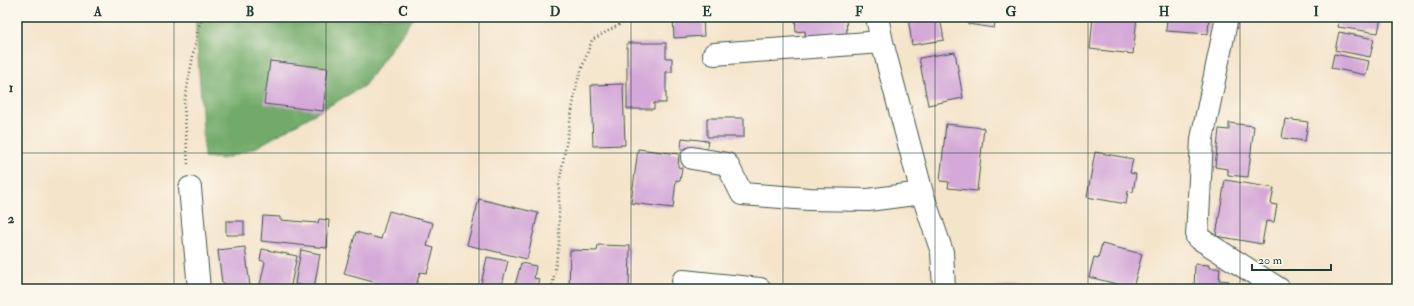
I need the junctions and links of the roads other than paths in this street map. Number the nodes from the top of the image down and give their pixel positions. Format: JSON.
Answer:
{"nodes":[{"id":1,"x":877,"y":17,"type":"edge"},
{"id":2,"x":1227,"y":17,"type":"edge"},
{"id":3,"x":882,"y":42,"type":"junction"},
{"id":4,"x":714,"y":54,"type":"dead end"},
{"id":5,"x":692,"y":158,"type":"dead end"},
{"id":6,"x":190,"y":188,"type":"road end"},
{"id":7,"x":922,"y":193,"type":"junction"},
{"id":8,"x":683,"y":281,"type":"dead end"},
{"id":9,"x":199,"y":289,"type":"edge"},
{"id":10,"x":760,"y":289,"type":"edge"},
{"id":11,"x":944,"y":289,"type":"edge"},
{"id":12,"x":1279,"y":289,"type":"edge"}],
"edges":[{"from":1,"to":3,"type":"street"},
{"from":2,"to":12,"type":"street"},
{"from":3,"to":4,"type":"street"},
{"from":3,"to":7,"type":"street"},
{"from":5,"to":7,"type":"street"},
{"from":6,"to":9,"type":"street"},
{"from":7,"to":11,"type":"street"},
{"from":8,"to":10,"type":"street"}]}
